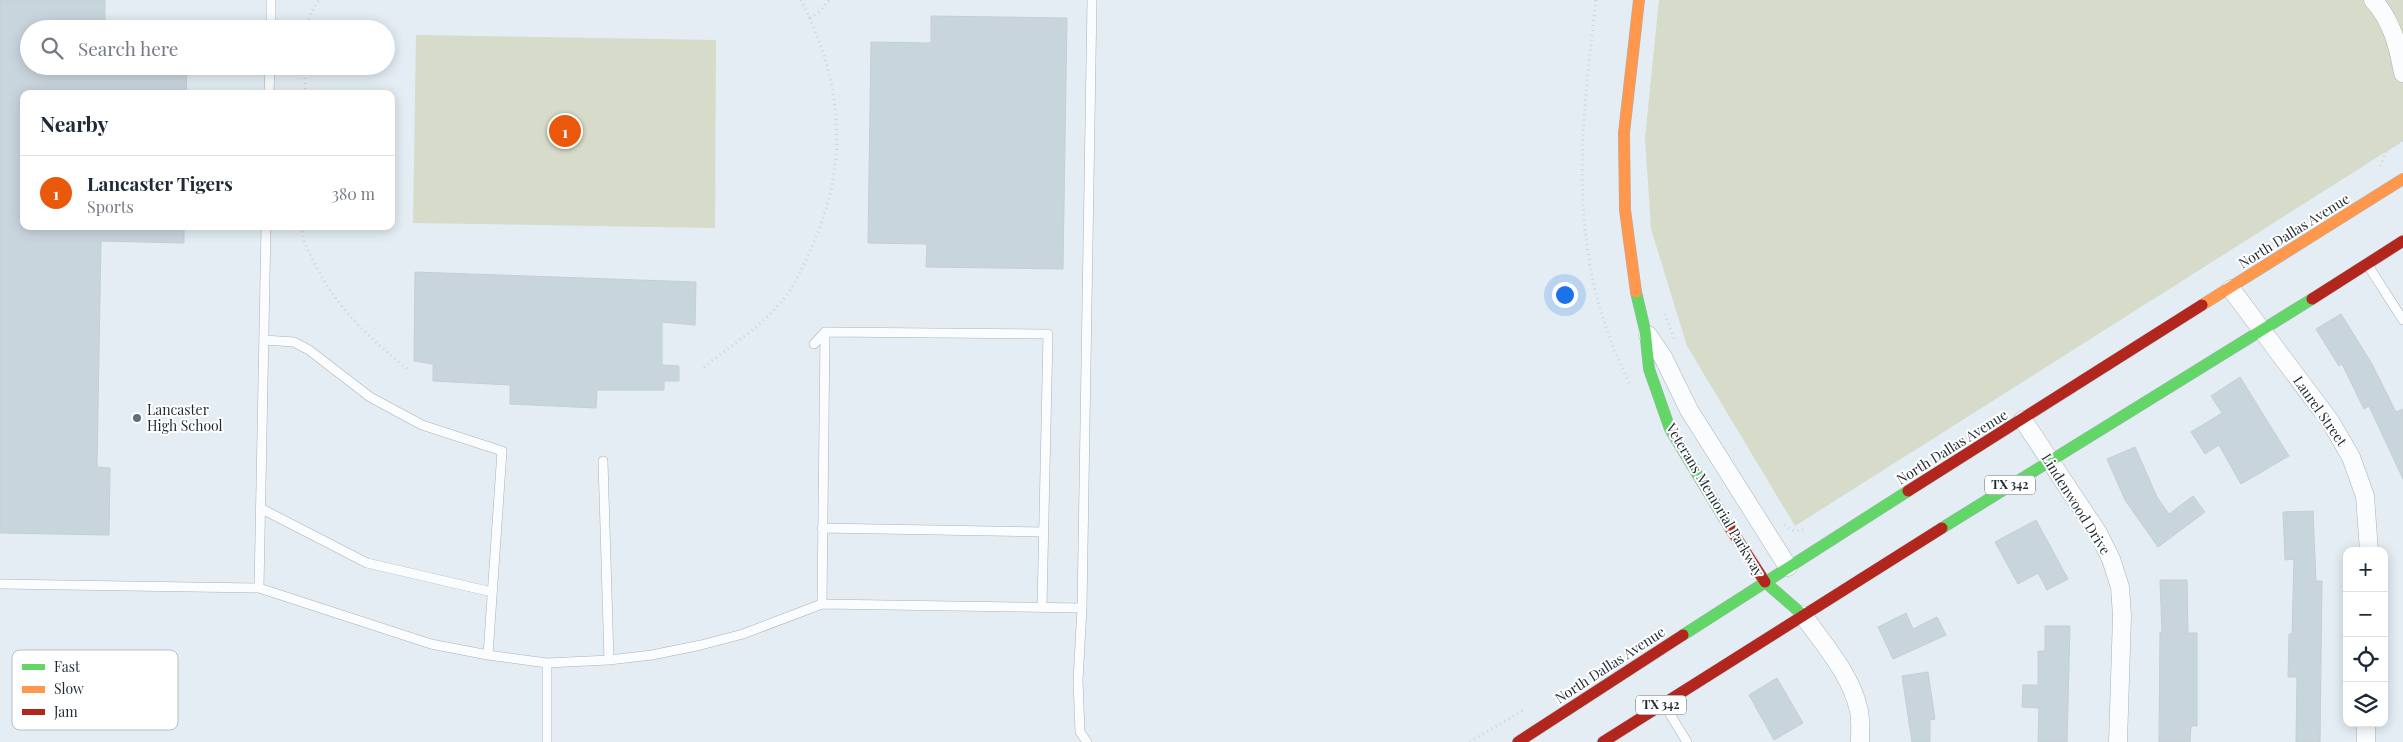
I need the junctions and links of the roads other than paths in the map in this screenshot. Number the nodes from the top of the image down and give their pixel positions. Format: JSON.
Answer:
{"nodes":[{"id":1,"x":271,"y":0,"type":"edge"},
{"id":2,"x":1092,"y":0,"type":"edge"},
{"id":3,"x":1639,"y":0,"type":"edge"},
{"id":4,"x":2373,"y":0,"type":"edge"},
{"id":5,"x":270,"y":20,"type":"edge"},
{"id":6,"x":2403,"y":72,"type":"edge"},
{"id":7,"x":270,"y":75,"type":"edge"},
{"id":8,"x":269,"y":90,"type":"edge"},
{"id":9,"x":2403,"y":179,"type":"edge"},
{"id":10,"x":266,"y":230,"type":"edge"},
{"id":11,"x":2403,"y":241,"type":"edge"},
{"id":12,"x":2367,"y":264,"type":"junction"},
{"id":13,"x":2231,"y":289,"type":"junction"},
{"id":14,"x":2403,"y":320,"type":"edge"},
{"id":15,"x":1645,"y":330,"type":"junction"},
{"id":16,"x":825,"y":332,"type":"junction"},
{"id":17,"x":2263,"y":332,"type":"junction"},
{"id":18,"x":264,"y":340,"type":"junction"},
{"id":19,"x":814,"y":344,"type":"dead end"},
{"id":20,"x":2023,"y":420,"type":"junction"},
{"id":21,"x":2050,"y":460,"type":"junction"},
{"id":22,"x":603,"y":461,"type":"dead end"},
{"id":23,"x":260,"y":508,"type":"junction"},
{"id":24,"x":822,"y":528,"type":"junction"},
{"id":25,"x":1043,"y":532,"type":"junction"},
{"id":26,"x":2369,"y":547,"type":"edge"},
{"id":27,"x":1790,"y":572,"type":"junction"},
{"id":28,"x":1765,"y":582,"type":"junction"},
{"id":29,"x":0,"y":584,"type":"edge"},
{"id":30,"x":259,"y":588,"type":"junction"},
{"id":31,"x":492,"y":592,"type":"junction"},
{"id":32,"x":1797,"y":596,"type":"dead end"},
{"id":33,"x":822,"y":604,"type":"junction"},
{"id":34,"x":1042,"y":607,"type":"junction"},
{"id":35,"x":1082,"y":608,"type":"junction"},
{"id":36,"x":1803,"y":615,"type":"junction"},
{"id":37,"x":488,"y":655,"type":"junction"},
{"id":38,"x":609,"y":660,"type":"junction"},
{"id":39,"x":547,"y":663,"type":"junction"},
{"id":40,"x":1663,"y":704,"type":"junction"},
{"id":41,"x":2366,"y":727,"type":"edge"},
{"id":42,"x":1542,"y":736,"type":"edge"},
{"id":43,"x":547,"y":742,"type":"edge"},
{"id":44,"x":1087,"y":742,"type":"edge"},
{"id":45,"x":1518,"y":742,"type":"edge"},
{"id":46,"x":1603,"y":742,"type":"edge"},
{"id":47,"x":1687,"y":742,"type":"edge"},
{"id":48,"x":1860,"y":742,"type":"edge"},
{"id":49,"x":2118,"y":742,"type":"edge"},
{"id":50,"x":2366,"y":742,"type":"edge"}],
"edges":[{"from":1,"to":5,"type":"lane"},
{"from":2,"to":35,"type":"lane"},
{"from":3,"to":15,"type":"main road","name":"Veterans Memorial Parkway"},
{"from":4,"to":6,"type":"street"},
{"from":7,"to":8,"type":"lane"},
{"from":9,"to":13,"type":"main road","name":"North Dallas Avenue"},
{"from":10,"to":18,"type":"lane"},
{"from":11,"to":12,"type":"main road","number":"TX 342"},
{"from":12,"to":14,"type":"lane"},
{"from":12,"to":17,"type":"main road","number":"TX 342"},
{"from":13,"to":17,"type":"street","name":"Laurel Street"},
{"from":13,"to":20,"type":"main road","name":"North Dallas Avenue"},
{"from":15,"to":27,"type":"street","name":"Veterans Memorial Parkway"},
{"from":15,"to":28,"type":"main road","name":"Veterans Memorial Parkway"},
{"from":16,"to":19,"type":"lane"},
{"from":16,"to":24,"type":"lane"},
{"from":16,"to":25,"type":"lane"},
{"from":17,"to":21,"type":"main road","number":"TX 342"},
{"from":17,"to":26,"type":"street","name":"Laurel Street"},
{"from":18,"to":23,"type":"lane"},
{"from":18,"to":31,"type":"lane"},
{"from":20,"to":21,"type":"street","name":"Lindenwood Drive"},
{"from":20,"to":27,"type":"main road","name":"North Dallas Avenue"},
{"from":21,"to":36,"type":"main road","number":"TX 342"},
{"from":21,"to":49,"type":"street","name":"Lindenwood Drive"},
{"from":22,"to":38,"type":"lane"},
{"from":23,"to":30,"type":"lane"},
{"from":23,"to":31,"type":"lane"},
{"from":24,"to":25,"type":"lane"},
{"from":24,"to":33,"type":"lane"},
{"from":25,"to":34,"type":"lane"},
{"from":27,"to":28,"type":"main road","name":"North Dallas Avenue"},
{"from":28,"to":36,"type":"main road","name":"Veterans Memorial Parkway"},
{"from":28,"to":42,"type":"main road","name":"North Dallas Avenue"},
{"from":29,"to":30,"type":"lane"},
{"from":30,"to":37,"type":"lane"},
{"from":31,"to":37,"type":"lane"},
{"from":32,"to":36,"type":"main road"},
{"from":33,"to":34,"type":"lane"},
{"from":33,"to":38,"type":"lane"},
{"from":34,"to":35,"type":"lane"},
{"from":35,"to":44,"type":"lane"},
{"from":36,"to":40,"type":"main road","number":"TX 342"},
{"from":36,"to":48,"type":"street"},
{"from":37,"to":39,"type":"lane"},
{"from":38,"to":39,"type":"lane"},
{"from":39,"to":43,"type":"lane"},
{"from":40,"to":46,"type":"main road","number":"TX 342"},
{"from":40,"to":47,"type":"lane"},
{"from":41,"to":50,"type":"street"},
{"from":42,"to":45,"type":"main road","name":"North Dallas Avenue"}]}
